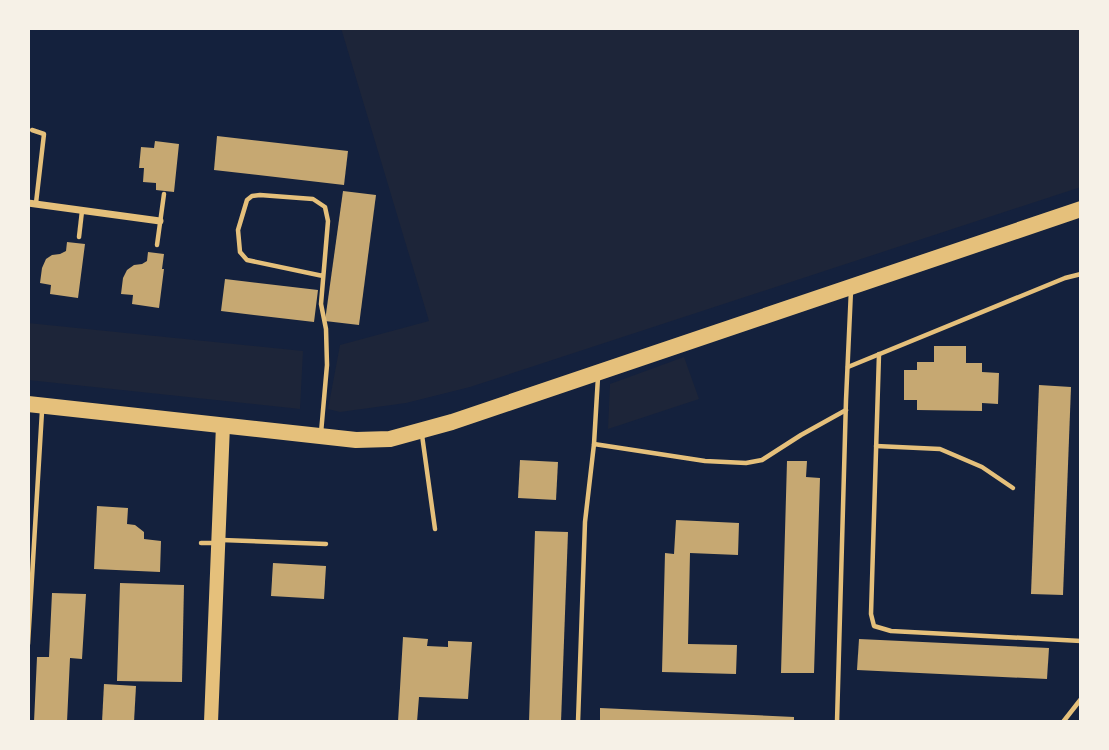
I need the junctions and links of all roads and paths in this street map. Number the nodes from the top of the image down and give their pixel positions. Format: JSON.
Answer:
{"nodes":[{"id":1,"x":32,"y":130,"type":"dead end"},
{"id":2,"x":164,"y":194,"type":"dead end"},
{"id":3,"x":32,"y":204,"type":"edge"},
{"id":4,"x":1081,"y":209,"type":"edge"},
{"id":5,"x":82,"y":211,"type":"junction"},
{"id":6,"x":160,"y":221,"type":"junction"},
{"id":7,"x":79,"y":237,"type":"dead end"},
{"id":8,"x":157,"y":245,"type":"dead end"},
{"id":9,"x":1081,"y":274,"type":"edge"},
{"id":10,"x":323,"y":276,"type":"junction"},
{"id":11,"x":851,"y":286,"type":"junction"},
{"id":12,"x":879,"y":354,"type":"junction"},
{"id":13,"x":848,"y":367,"type":"junction"},
{"id":14,"x":598,"y":372,"type":"junction"},
{"id":15,"x":35,"y":405,"type":"edge"},
{"id":16,"x":846,"y":410,"type":"junction"},
{"id":17,"x":223,"y":425,"type":"junction"},
{"id":18,"x":421,"y":431,"type":"junction"},
{"id":19,"x":320,"y":436,"type":"junction"},
{"id":20,"x":594,"y":444,"type":"junction"},
{"id":21,"x":876,"y":446,"type":"junction"},
{"id":22,"x":1013,"y":488,"type":"dead end"},
{"id":23,"x":435,"y":529,"type":"dead end"},
{"id":24,"x":219,"y":542,"type":"junction"},
{"id":25,"x":201,"y":543,"type":"dead end"},
{"id":26,"x":326,"y":544,"type":"dead end"},
{"id":27,"x":1081,"y":641,"type":"edge"},
{"id":28,"x":28,"y":644,"type":"edge"},
{"id":29,"x":1081,"y":699,"type":"edge"},
{"id":30,"x":211,"y":722,"type":"edge"},
{"id":31,"x":578,"y":722,"type":"edge"},
{"id":32,"x":838,"y":722,"type":"edge"},
{"id":33,"x":1063,"y":722,"type":"edge"}],
"edges":[{"from":1,"to":3,"type":"lane"},
{"from":2,"to":6,"type":"lane"},
{"from":3,"to":5,"type":"street"},
{"from":4,"to":11,"type":"highway"},
{"from":5,"to":6,"type":"street"},
{"from":5,"to":7,"type":"lane"},
{"from":6,"to":8,"type":"lane"},
{"from":9,"to":12,"type":"lane"},
{"from":10,"to":10,"type":"lane"},
{"from":10,"to":19,"type":"lane"},
{"from":11,"to":13,"type":"lane"},
{"from":11,"to":14,"type":"highway"},
{"from":12,"to":13,"type":"lane"},
{"from":12,"to":21,"type":"lane"},
{"from":13,"to":16,"type":"lane"},
{"from":14,"to":18,"type":"highway"},
{"from":14,"to":20,"type":"lane"},
{"from":15,"to":17,"type":"highway"},
{"from":15,"to":28,"type":"lane"},
{"from":16,"to":20,"type":"lane"},
{"from":16,"to":32,"type":"lane"},
{"from":17,"to":19,"type":"highway"},
{"from":17,"to":24,"type":"main road"},
{"from":18,"to":19,"type":"highway"},
{"from":18,"to":23,"type":"lane"},
{"from":20,"to":31,"type":"lane"},
{"from":21,"to":22,"type":"lane"},
{"from":21,"to":27,"type":"lane"},
{"from":24,"to":25,"type":"lane"},
{"from":24,"to":26,"type":"lane"},
{"from":24,"to":30,"type":"main road"},
{"from":29,"to":33,"type":"lane"}]}
